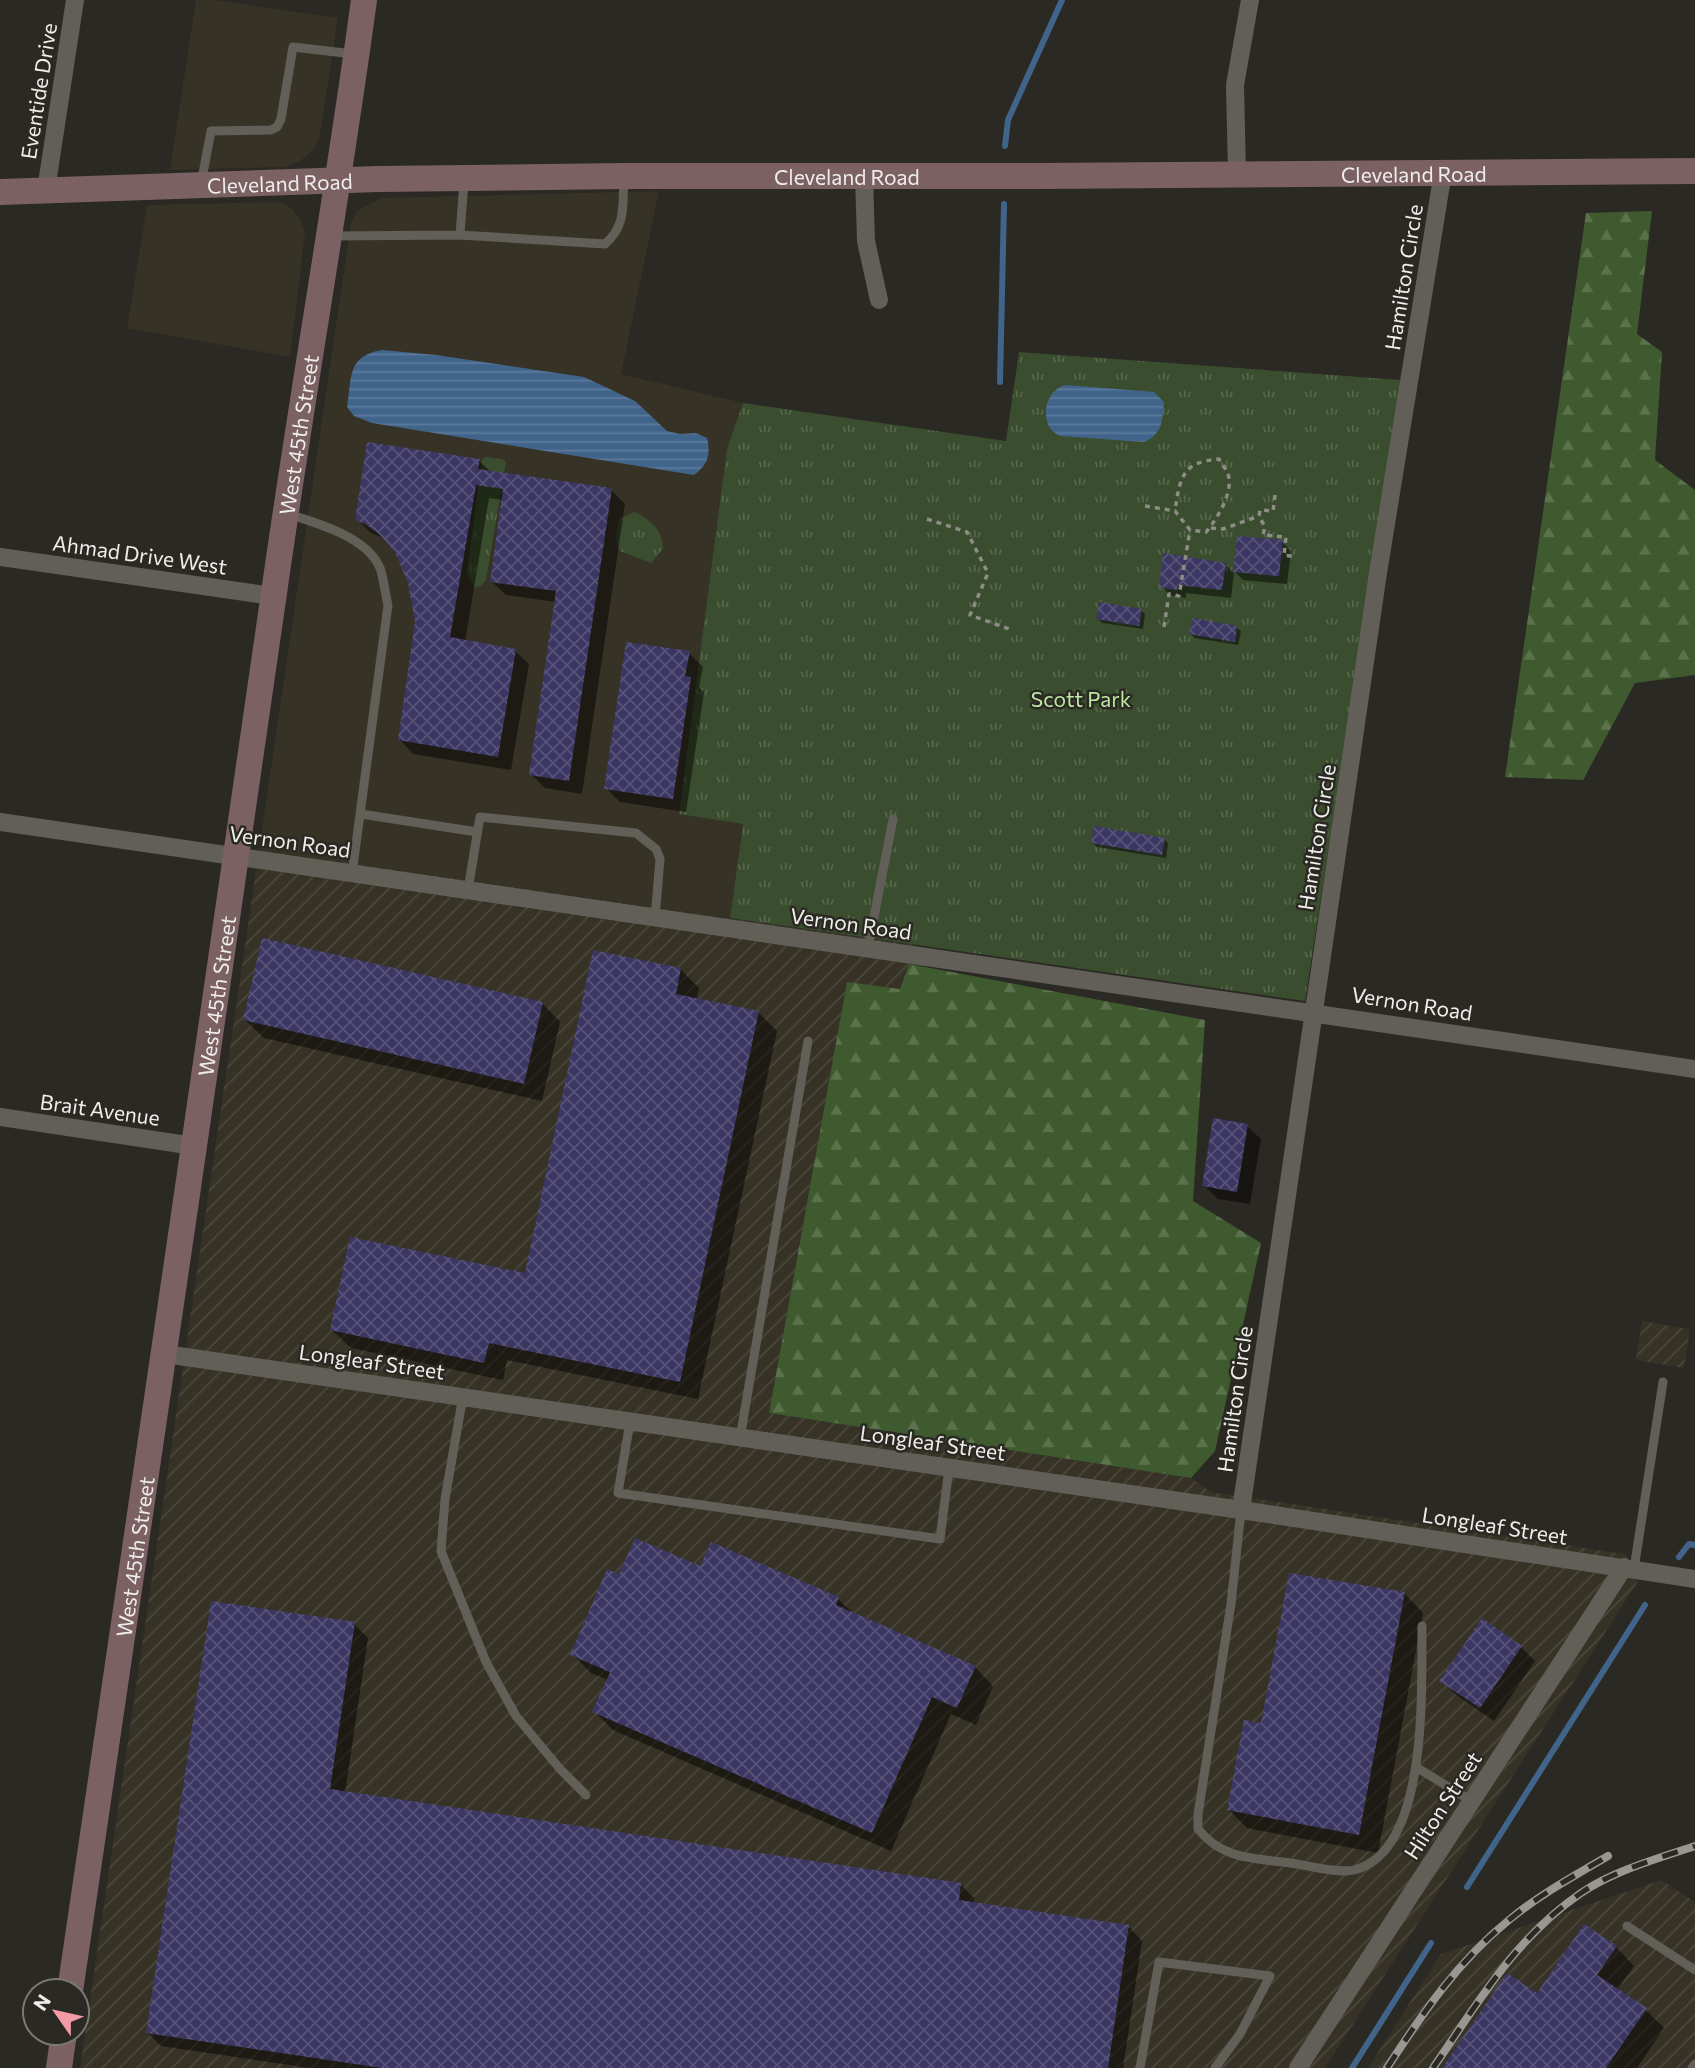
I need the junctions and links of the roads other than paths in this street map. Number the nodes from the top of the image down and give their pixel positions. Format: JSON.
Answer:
{"nodes":[{"id":1,"x":75,"y":0,"type":"edge"},
{"id":2,"x":364,"y":0,"type":"edge"},
{"id":3,"x":1250,"y":0,"type":"edge"},
{"id":4,"x":356,"y":55,"type":"junction"},
{"id":5,"x":1695,"y":171,"type":"edge"},
{"id":6,"x":1443,"y":173,"type":"junction"},
{"id":7,"x":1237,"y":174,"type":"junction"},
{"id":8,"x":864,"y":175,"type":"junction"},
{"id":9,"x":624,"y":176,"type":"junction"},
{"id":10,"x":464,"y":179,"type":"junction"},
{"id":11,"x":338,"y":181,"type":"junction"},
{"id":12,"x":200,"y":185,"type":"junction"},
{"id":13,"x":46,"y":190,"type":"junction"},
{"id":14,"x":0,"y":191,"type":"edge"},
{"id":15,"x":460,"y":235,"type":"junction"},
{"id":16,"x":329,"y":236,"type":"junction"},
{"id":17,"x":880,"y":300,"type":"dead end"},
{"id":18,"x":286,"y":513,"type":"junction"},
{"id":19,"x":0,"y":557,"type":"edge"},
{"id":20,"x":273,"y":596,"type":"junction"},
{"id":21,"x":360,"y":814,"type":"junction"},
{"id":22,"x":893,"y":819,"type":"dead end"},
{"id":23,"x":0,"y":822,"type":"edge"},
{"id":24,"x":477,"y":832,"type":"junction"},
{"id":25,"x":238,"y":857,"type":"junction"},
{"id":26,"x":352,"y":874,"type":"junction"},
{"id":27,"x":468,"y":890,"type":"junction"},
{"id":28,"x":655,"y":918,"type":"junction"},
{"id":29,"x":867,"y":948,"type":"junction"},
{"id":30,"x":1313,"y":1011,"type":"junction"},
{"id":31,"x":808,"y":1041,"type":"dead end"},
{"id":32,"x":1695,"y":1069,"type":"edge"},
{"id":33,"x":0,"y":1117,"type":"edge"},
{"id":34,"x":194,"y":1146,"type":"junction"},
{"id":35,"x":165,"y":1354,"type":"junction"},
{"id":36,"x":1663,"y":1382,"type":"dead end"},
{"id":37,"x":463,"y":1396,"type":"junction"},
{"id":38,"x":629,"y":1422,"type":"junction"},
{"id":39,"x":740,"y":1438,"type":"junction"},
{"id":40,"x":949,"y":1468,"type":"junction"},
{"id":41,"x":1241,"y":1510,"type":"junction"},
{"id":42,"x":1629,"y":1568,"type":"junction"},
{"id":43,"x":1695,"y":1579,"type":"edge"},
{"id":44,"x":1422,"y":1626,"type":"dead end"},
{"id":45,"x":1416,"y":1767,"type":"junction"},
{"id":46,"x":586,"y":1796,"type":"dead end"},
{"id":47,"x":1473,"y":1802,"type":"junction"},
{"id":48,"x":1627,"y":1926,"type":"dead end"},
{"id":49,"x":1695,"y":1970,"type":"edge"},
{"id":50,"x":72,"y":1977,"type":"edge"},
{"id":51,"x":62,"y":2047,"type":"edge"},
{"id":52,"x":59,"y":2068,"type":"edge"},
{"id":53,"x":1140,"y":2068,"type":"edge"},
{"id":54,"x":1215,"y":2068,"type":"edge"},
{"id":55,"x":1298,"y":2068,"type":"edge"}],
"edges":[{"from":1,"to":13,"type":"street","name":"Eventide Drive"},
{"from":2,"to":4,"type":"street","name":"West 45th Street"},
{"from":3,"to":7,"type":"street"},
{"from":4,"to":11,"type":"street","name":"West 45th Street"},
{"from":4,"to":12,"type":"lane"},
{"from":5,"to":6,"type":"street","name":"Cleveland Road"},
{"from":6,"to":7,"type":"street","name":"Cleveland Road"},
{"from":6,"to":30,"type":"street","name":"Hamilton Circle"},
{"from":7,"to":8,"type":"street","name":"Cleveland Road"},
{"from":8,"to":9,"type":"street","name":"Cleveland Road"},
{"from":8,"to":17,"type":"street"},
{"from":9,"to":10,"type":"street","name":"Cleveland Road"},
{"from":9,"to":15,"type":"lane"},
{"from":10,"to":11,"type":"street","name":"Cleveland Road"},
{"from":10,"to":15,"type":"lane"},
{"from":11,"to":12,"type":"street","name":"Cleveland Road"},
{"from":11,"to":16,"type":"street","name":"West 45th Street"},
{"from":12,"to":13,"type":"street","name":"Cleveland Road"},
{"from":13,"to":14,"type":"street","name":"Cleveland Road"},
{"from":15,"to":16,"type":"lane"},
{"from":16,"to":18,"type":"street","name":"West 45th Street"},
{"from":18,"to":20,"type":"street","name":"West 45th Street"},
{"from":18,"to":21,"type":"lane"},
{"from":19,"to":20,"type":"street","name":"Ahmad Drive West"},
{"from":20,"to":25,"type":"street","name":"West 45th Street"},
{"from":21,"to":24,"type":"lane"},
{"from":21,"to":26,"type":"lane"},
{"from":22,"to":29,"type":"lane"},
{"from":23,"to":25,"type":"street","name":"Vernon Road"},
{"from":24,"to":27,"type":"lane"},
{"from":24,"to":28,"type":"lane"},
{"from":25,"to":26,"type":"street","name":"Vernon Road"},
{"from":25,"to":34,"type":"street","name":"West 45th Street"},
{"from":26,"to":27,"type":"street","name":"Vernon Road"},
{"from":27,"to":28,"type":"street","name":"Vernon Road"},
{"from":28,"to":29,"type":"street","name":"Vernon Road"},
{"from":29,"to":30,"type":"street","name":"Vernon Road"},
{"from":30,"to":32,"type":"street","name":"Vernon Road"},
{"from":30,"to":41,"type":"street","name":"Hamilton Circle"},
{"from":31,"to":39,"type":"lane"},
{"from":33,"to":34,"type":"street","name":"Brait Avenue"},
{"from":34,"to":35,"type":"street","name":"West 45th Street"},
{"from":35,"to":37,"type":"street","name":"Longleaf Street"},
{"from":35,"to":50,"type":"street","name":"West 45th Street"},
{"from":36,"to":42,"type":"lane"},
{"from":37,"to":38,"type":"street","name":"Longleaf Street"},
{"from":37,"to":46,"type":"lane"},
{"from":38,"to":39,"type":"street","name":"Longleaf Street"},
{"from":38,"to":40,"type":"lane"},
{"from":39,"to":40,"type":"street","name":"Longleaf Street"},
{"from":40,"to":41,"type":"street","name":"Longleaf Street"},
{"from":41,"to":42,"type":"street","name":"Longleaf Street"},
{"from":41,"to":45,"type":"lane"},
{"from":42,"to":43,"type":"street","name":"Longleaf Street"},
{"from":42,"to":47,"type":"street","name":"Hilton Street"},
{"from":44,"to":45,"type":"lane"},
{"from":45,"to":47,"type":"lane"},
{"from":47,"to":55,"type":"street","name":"Hilton Street"},
{"from":48,"to":49,"type":"lane"},
{"from":51,"to":52,"type":"street"},
{"from":53,"to":54,"type":"lane"}]}
